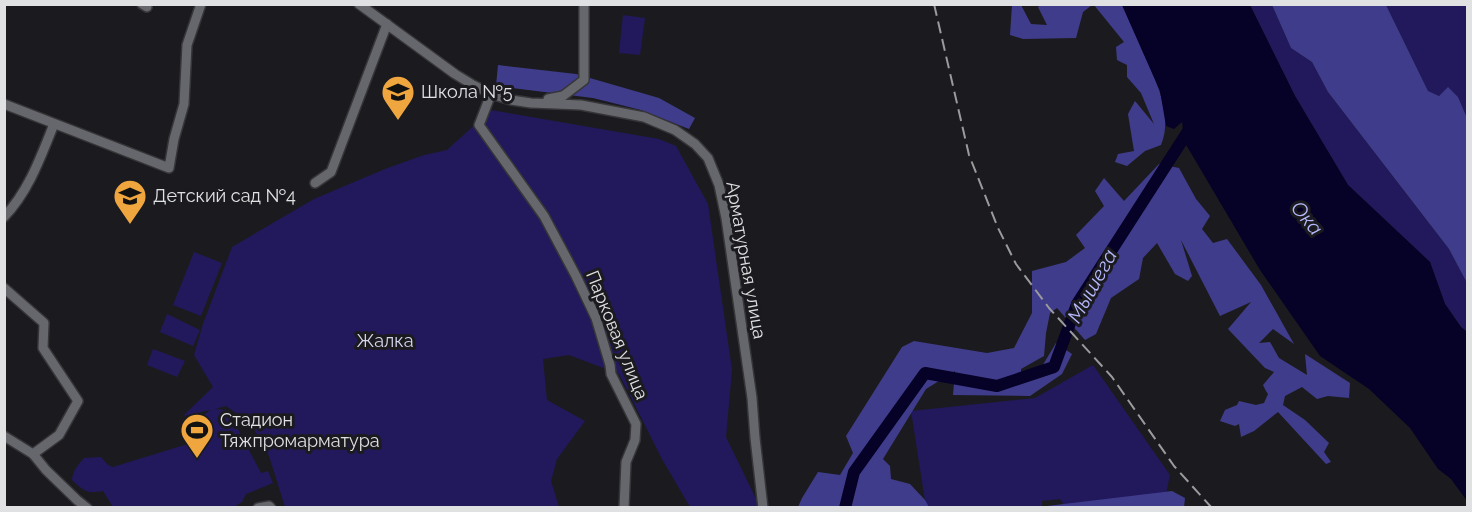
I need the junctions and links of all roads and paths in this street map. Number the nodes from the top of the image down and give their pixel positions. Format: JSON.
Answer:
{"nodes":[{"id":1,"x":201,"y":4,"type":"edge"},
{"id":2,"x":359,"y":4,"type":"edge"},
{"id":3,"x":584,"y":4,"type":"edge"},
{"id":4,"x":387,"y":24,"type":"junction"},
{"id":5,"x":491,"y":94,"type":"junction"},
{"id":6,"x":531,"y":103,"type":"junction"},
{"id":7,"x":4,"y":104,"type":"edge"},
{"id":8,"x":54,"y":124,"type":"junction"},
{"id":9,"x":315,"y":183,"type":"dead end"},
{"id":10,"x":4,"y":217,"type":"edge"},
{"id":11,"x":5,"y":289,"type":"edge"},
{"id":12,"x":4,"y":436,"type":"edge"},
{"id":13,"x":33,"y":454,"type":"junction"},
{"id":14,"x":87,"y":507,"type":"edge"},
{"id":15,"x":258,"y":507,"type":"edge"},
{"id":16,"x":270,"y":507,"type":"edge"},
{"id":17,"x":624,"y":507,"type":"edge"},
{"id":18,"x":763,"y":507,"type":"edge"}],
"edges":[{"from":1,"to":8,"type":"street"},
{"from":2,"to":4,"type":"street","name":"Арматурная улица"},
{"from":3,"to":6,"type":"street"},
{"from":4,"to":5,"type":"street","name":"Арматурная улица"},
{"from":4,"to":9,"type":"street"},
{"from":5,"to":6,"type":"street","name":"Арматурная улица"},
{"from":5,"to":17,"type":"street","name":"Парковая улица"},
{"from":6,"to":18,"type":"street","name":"Арматурная улица"},
{"from":7,"to":8,"type":"street"},
{"from":8,"to":10,"type":"street"},
{"from":11,"to":13,"type":"street"},
{"from":12,"to":13,"type":"street"},
{"from":13,"to":14,"type":"street"},
{"from":15,"to":16,"type":"street"}]}
